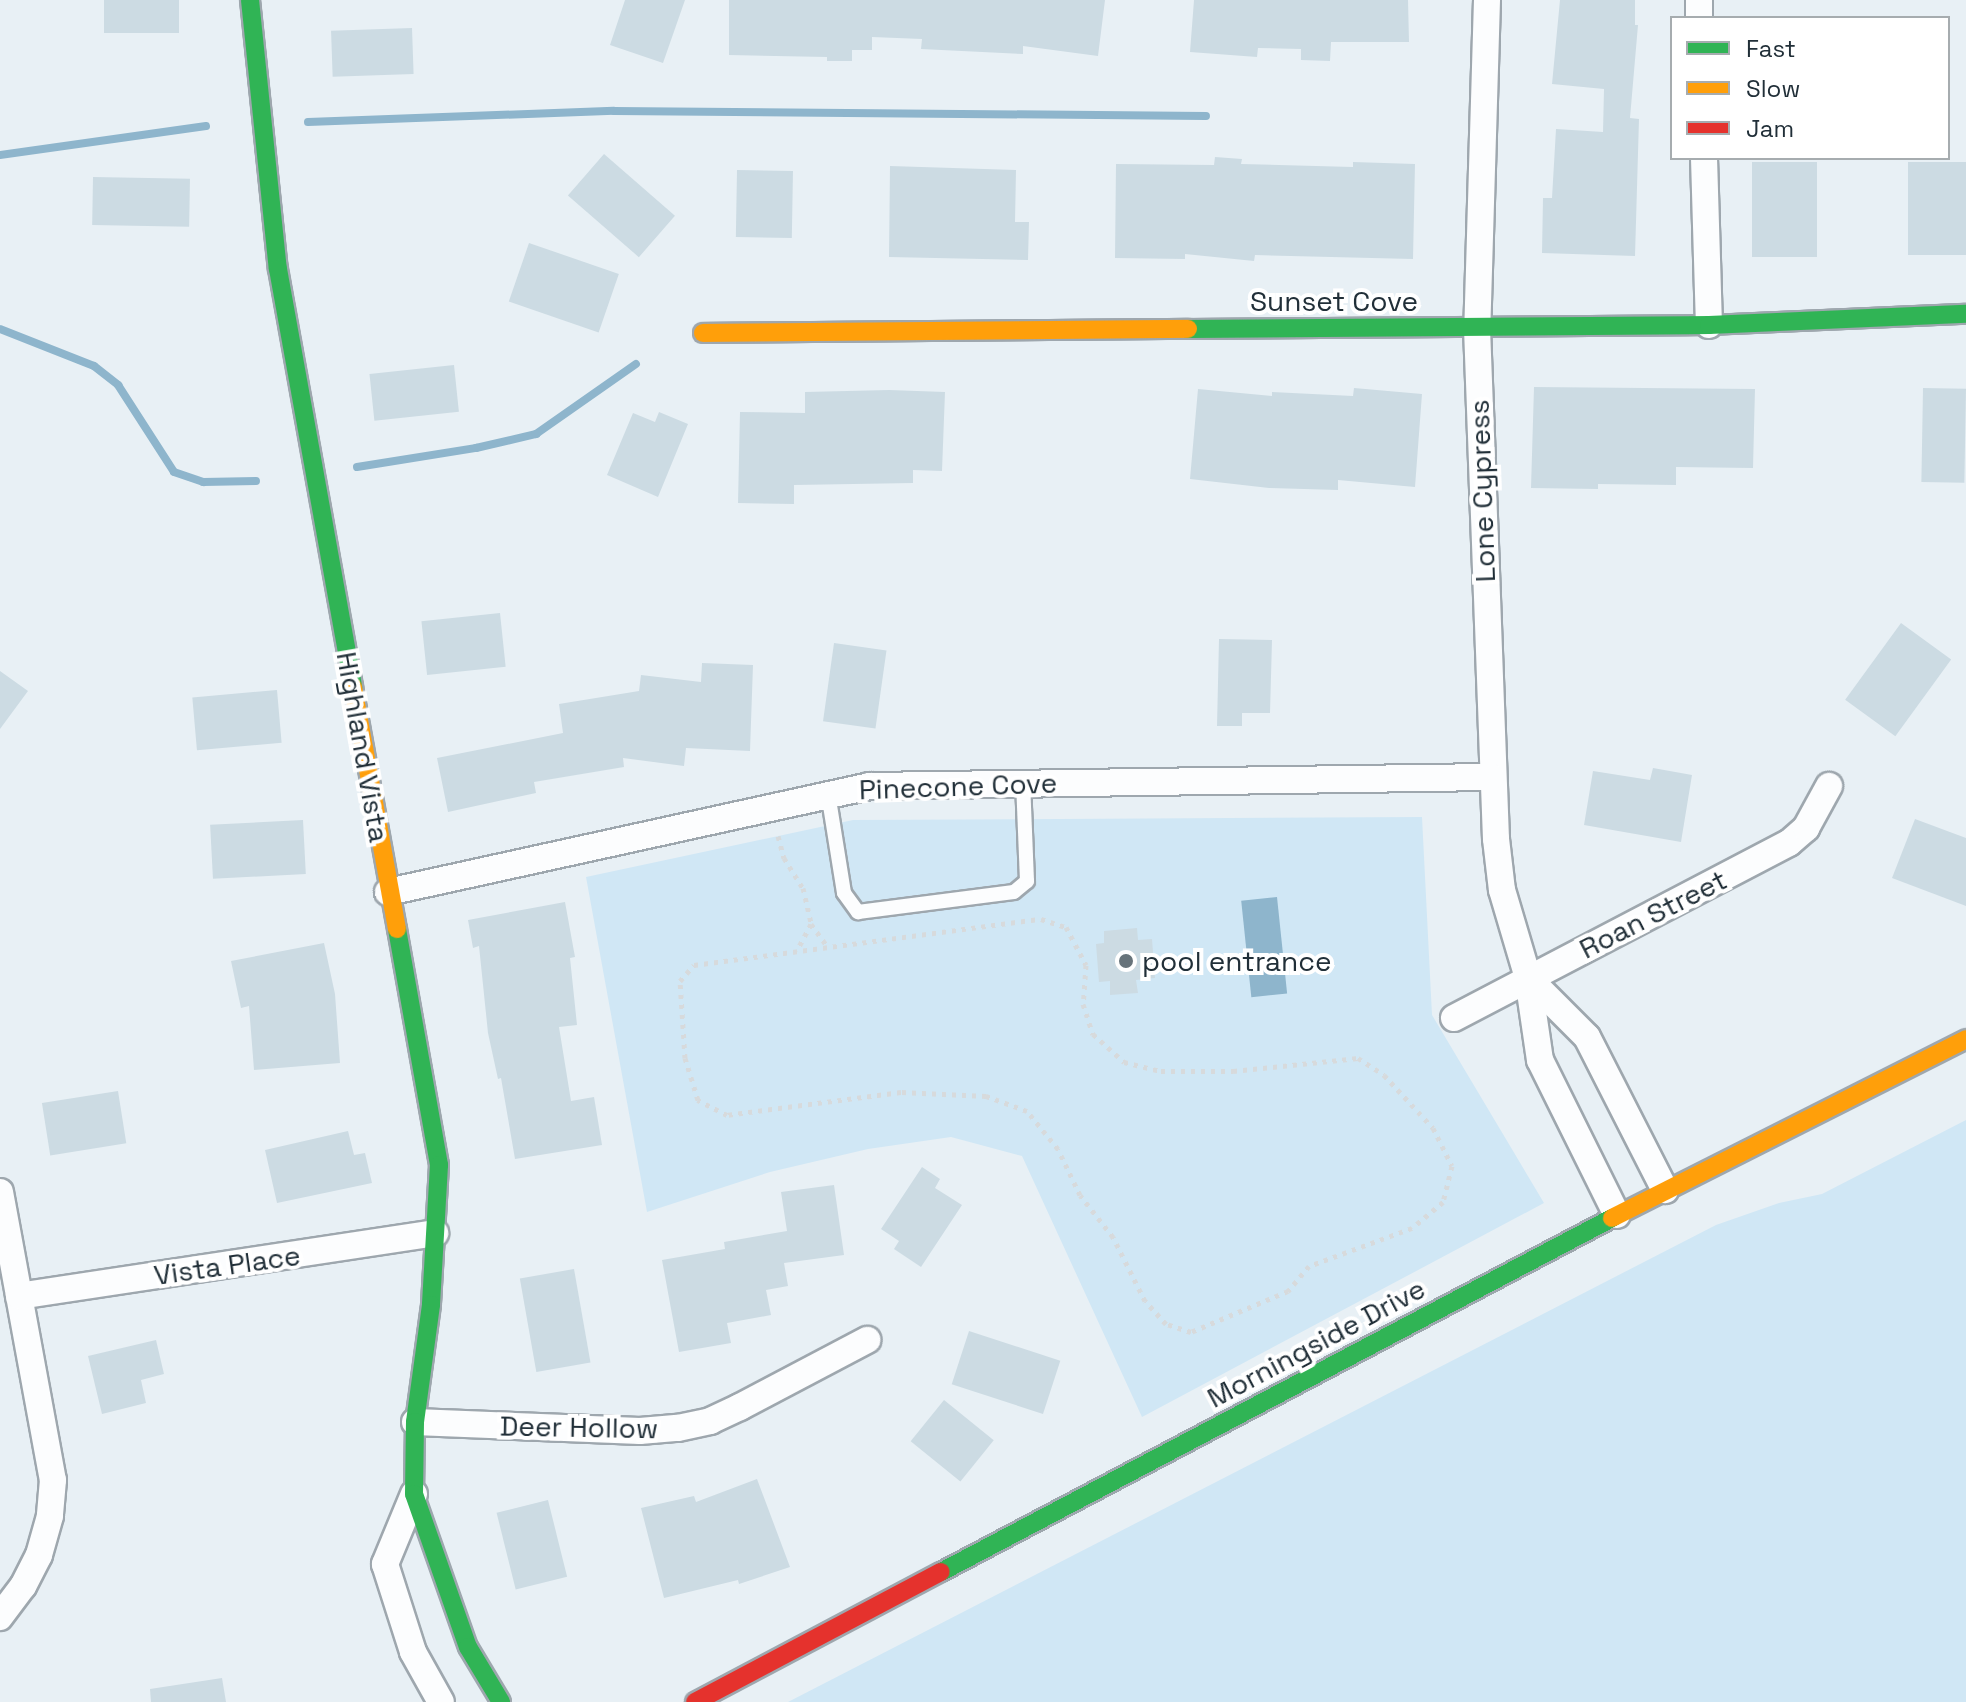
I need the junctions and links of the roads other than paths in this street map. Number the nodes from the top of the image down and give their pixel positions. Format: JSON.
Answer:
{"nodes":[{"id":1,"x":250,"y":0,"type":"edge"},
{"id":2,"x":1487,"y":0,"type":"edge"},
{"id":3,"x":1704,"y":160,"type":"edge"},
{"id":4,"x":1966,"y":314,"type":"edge"},
{"id":5,"x":1709,"y":325,"type":"junction"},
{"id":6,"x":1477,"y":328,"type":"junction"},
{"id":7,"x":703,"y":333,"type":"dead end"},
{"id":8,"x":1491,"y":777,"type":"junction"},
{"id":9,"x":1023,"y":783,"type":"junction"},
{"id":10,"x":1829,"y":786,"type":"dead end"},
{"id":11,"x":828,"y":793,"type":"junction"},
{"id":12,"x":388,"y":892,"type":"junction"},
{"id":13,"x":1528,"y":978,"type":"junction"},
{"id":14,"x":1454,"y":1018,"type":"dead end"},
{"id":15,"x":1966,"y":1039,"type":"edge"},
{"id":16,"x":1665,"y":1190,"type":"junction"},
{"id":17,"x":0,"y":1192,"type":"edge"},
{"id":18,"x":1617,"y":1215,"type":"junction"},
{"id":19,"x":435,"y":1233,"type":"junction"},
{"id":20,"x":19,"y":1296,"type":"junction"},
{"id":21,"x":867,"y":1340,"type":"dead end"},
{"id":22,"x":415,"y":1422,"type":"junction"},
{"id":23,"x":414,"y":1494,"type":"junction"},
{"id":24,"x":0,"y":1617,"type":"edge"},
{"id":25,"x":441,"y":1702,"type":"edge"},
{"id":26,"x":501,"y":1702,"type":"edge"},
{"id":27,"x":695,"y":1702,"type":"edge"}],
"edges":[{"from":1,"to":12,"type":"street","name":"Highland Vista"},
{"from":2,"to":6,"type":"street","name":"Lone Cypress"},
{"from":3,"to":5,"type":"street"},
{"from":4,"to":5,"type":"street","name":"Sunset Cove"},
{"from":5,"to":6,"type":"street","name":"Sunset Cove"},
{"from":6,"to":7,"type":"street","name":"Sunset Cove"},
{"from":6,"to":8,"type":"street","name":"Lone Cypress"},
{"from":8,"to":9,"type":"street","name":"Pinecone Cove"},
{"from":8,"to":13,"type":"street","name":"Lone Cypress"},
{"from":9,"to":11,"type":"street","name":"Pinecone Cove"},
{"from":9,"to":11,"type":"lane"},
{"from":10,"to":13,"type":"street","name":"Roan Street"},
{"from":11,"to":12,"type":"street","name":"Pinecone Cove"},
{"from":12,"to":19,"type":"street","name":"Highland Vista"},
{"from":13,"to":14,"type":"street","name":"Roan Street"},
{"from":13,"to":16,"type":"street","name":"Lone Cypress"},
{"from":13,"to":18,"type":"street","name":"Lone Cypress"},
{"from":15,"to":16,"type":"street","name":"Morningside Drive"},
{"from":16,"to":18,"type":"street","name":"Morningside Drive"},
{"from":17,"to":20,"type":"street"},
{"from":18,"to":27,"type":"street","name":"Morningside Drive"},
{"from":19,"to":20,"type":"street","name":"Vista Place"},
{"from":19,"to":22,"type":"street","name":"Highland Vista"},
{"from":20,"to":24,"type":"street"},
{"from":21,"to":22,"type":"street","name":"Deer Hollow"},
{"from":22,"to":23,"type":"street","name":"Highland Vista"},
{"from":23,"to":25,"type":"street","name":"Highland Vista"},
{"from":23,"to":26,"type":"street","name":"Highland Vista"}]}
